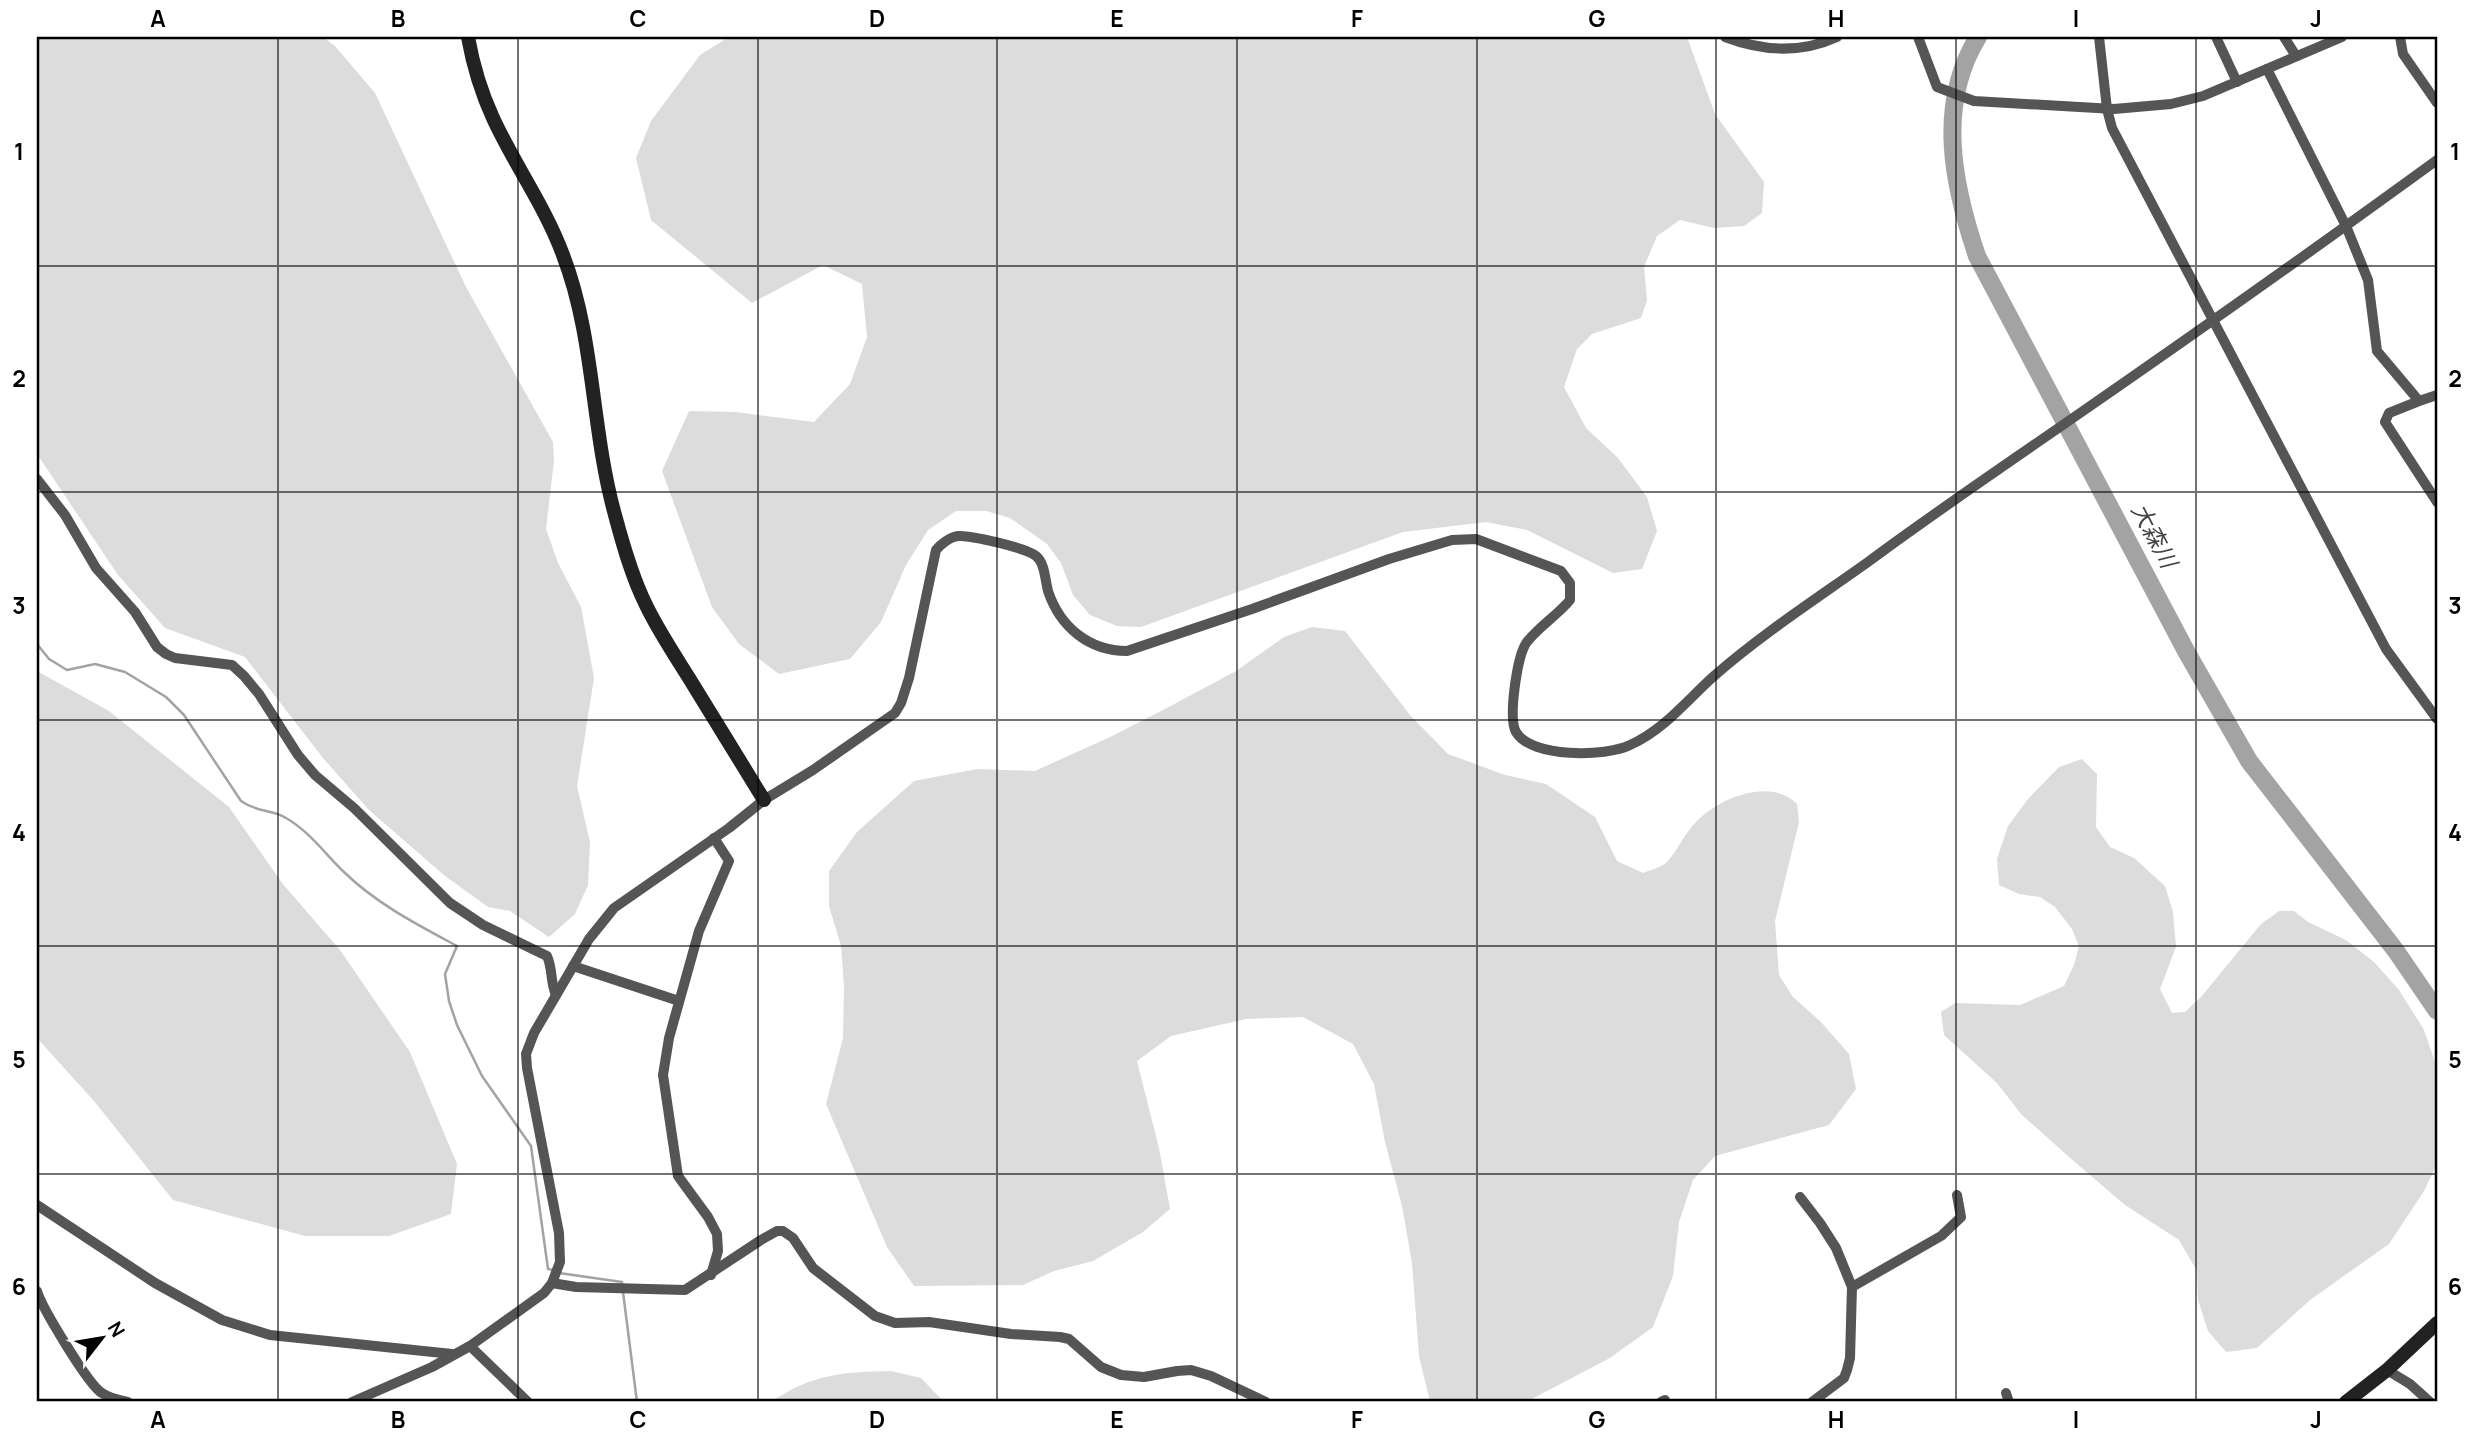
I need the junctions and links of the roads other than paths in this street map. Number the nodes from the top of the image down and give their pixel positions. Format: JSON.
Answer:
{"nodes":[{"id":1,"x":468,"y":37,"type":"edge"},
{"id":2,"x":1725,"y":37,"type":"edge"},
{"id":3,"x":1837,"y":37,"type":"edge"},
{"id":4,"x":1918,"y":37,"type":"edge"},
{"id":5,"x":2099,"y":37,"type":"edge"},
{"id":6,"x":2216,"y":37,"type":"edge"},
{"id":7,"x":2284,"y":37,"type":"edge"},
{"id":8,"x":2342,"y":37,"type":"edge"},
{"id":9,"x":2400,"y":37,"type":"edge"},
{"id":10,"x":2296,"y":57,"type":"junction"},
{"id":11,"x":2267,"y":69,"type":"junction"},
{"id":12,"x":2237,"y":82,"type":"junction"},
{"id":13,"x":2437,"y":103,"type":"edge"},
{"id":14,"x":2107,"y":109,"type":"junction"},
{"id":15,"x":2437,"y":160,"type":"edge"},
{"id":16,"x":2346,"y":226,"type":"junction"},
{"id":17,"x":2214,"y":320,"type":"junction"},
{"id":18,"x":2437,"y":395,"type":"edge"},
{"id":19,"x":2419,"y":401,"type":"junction"},
{"id":20,"x":37,"y":479,"type":"edge"},
{"id":21,"x":2437,"y":502,"type":"edge"},
{"id":22,"x":2437,"y":719,"type":"edge"},
{"id":23,"x":764,"y":800,"type":"junction"},
{"id":24,"x":714,"y":838,"type":"junction"},
{"id":25,"x":573,"y":966,"type":"junction"},
{"id":26,"x":556,"y":995,"type":"junction"},
{"id":27,"x":679,"y":1001,"type":"junction"},
{"id":28,"x":1957,"y":1195,"type":"dead end"},
{"id":29,"x":1800,"y":1197,"type":"dead end"},
{"id":30,"x":37,"y":1205,"type":"edge"},
{"id":31,"x":710,"y":1275,"type":"junction"},
{"id":32,"x":552,"y":1283,"type":"junction"},
{"id":33,"x":1852,"y":1287,"type":"junction"},
{"id":34,"x":37,"y":1291,"type":"edge"},
{"id":35,"x":2437,"y":1323,"type":"edge"},
{"id":36,"x":470,"y":1346,"type":"junction"},
{"id":37,"x":452,"y":1354,"type":"junction"},
{"id":38,"x":2387,"y":1370,"type":"junction"},
{"id":39,"x":128,"y":1402,"type":"edge"},
{"id":40,"x":352,"y":1402,"type":"edge"},
{"id":41,"x":528,"y":1402,"type":"edge"},
{"id":42,"x":1266,"y":1402,"type":"edge"},
{"id":43,"x":1812,"y":1402,"type":"edge"},
{"id":44,"x":2346,"y":1402,"type":"edge"},
{"id":45,"x":2430,"y":1402,"type":"edge"}],
"edges":[{"from":1,"to":23,"type":"street"},
{"from":2,"to":3,"type":"street"},
{"from":4,"to":14,"type":"street"},
{"from":5,"to":14,"type":"street"},
{"from":6,"to":12,"type":"street"},
{"from":7,"to":10,"type":"street"},
{"from":8,"to":10,"type":"street"},
{"from":9,"to":13,"type":"street"},
{"from":10,"to":11,"type":"street"},
{"from":11,"to":12,"type":"street"},
{"from":11,"to":16,"type":"street"},
{"from":12,"to":14,"type":"street"},
{"from":14,"to":17,"type":"street"},
{"from":15,"to":16,"type":"street"},
{"from":16,"to":17,"type":"street"},
{"from":16,"to":19,"type":"street"},
{"from":17,"to":22,"type":"street"},
{"from":17,"to":23,"type":"street"},
{"from":18,"to":19,"type":"street"},
{"from":19,"to":21,"type":"street"},
{"from":20,"to":26,"type":"street"},
{"from":23,"to":24,"type":"street"},
{"from":24,"to":25,"type":"street"},
{"from":24,"to":27,"type":"street"},
{"from":25,"to":26,"type":"street"},
{"from":25,"to":27,"type":"street"},
{"from":26,"to":32,"type":"street"},
{"from":27,"to":31,"type":"street"},
{"from":28,"to":33,"type":"street"},
{"from":29,"to":33,"type":"street"},
{"from":30,"to":37,"type":"street"},
{"from":31,"to":32,"type":"street"},
{"from":31,"to":42,"type":"street"},
{"from":32,"to":36,"type":"street"},
{"from":33,"to":43,"type":"street"},
{"from":34,"to":39,"type":"street"},
{"from":35,"to":38,"type":"street"},
{"from":36,"to":37,"type":"street"},
{"from":36,"to":41,"type":"street"},
{"from":37,"to":40,"type":"street"},
{"from":38,"to":44,"type":"street"},
{"from":38,"to":45,"type":"street"}]}
